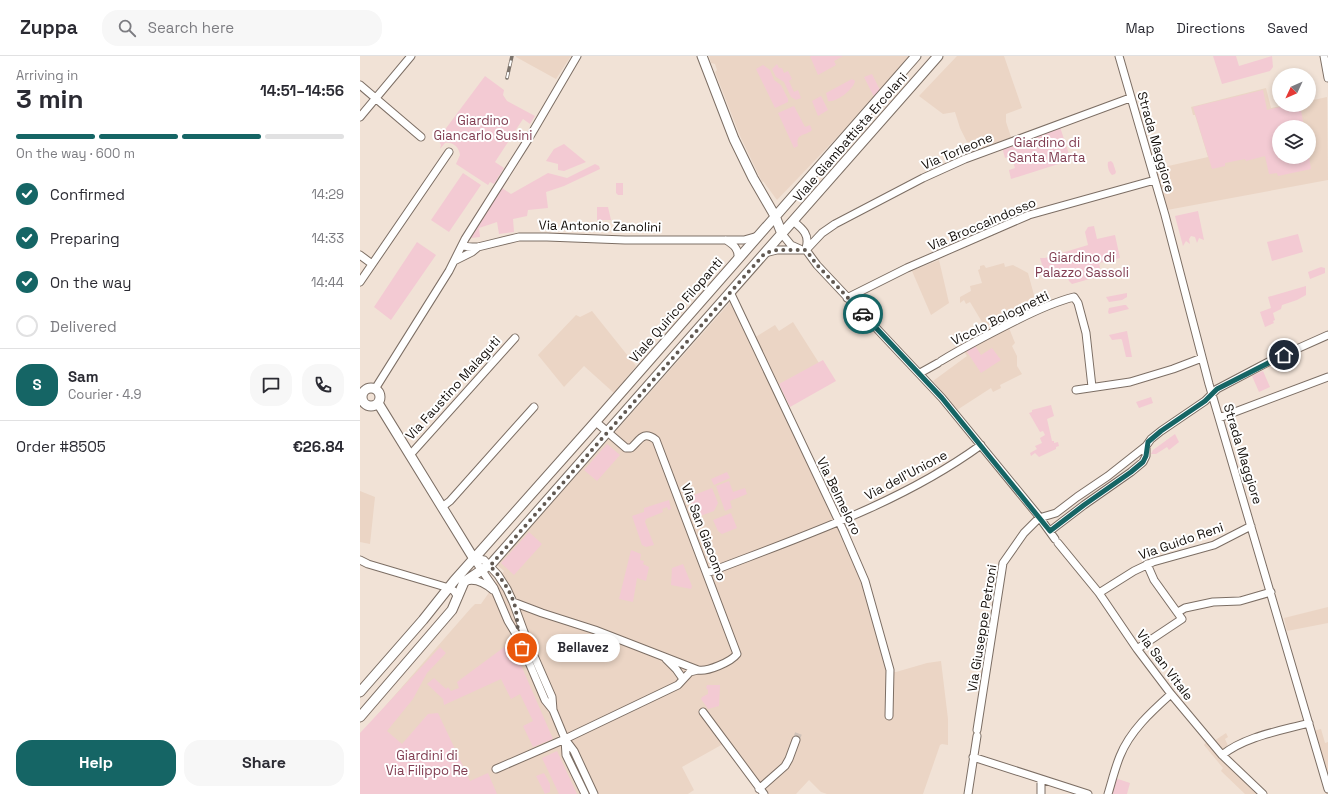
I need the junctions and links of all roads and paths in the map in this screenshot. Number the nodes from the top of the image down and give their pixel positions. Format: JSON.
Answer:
{"nodes":[{"id":1,"x":411,"y":56,"type":"edge"},
{"id":2,"x":577,"y":56,"type":"edge"},
{"id":3,"x":702,"y":56,"type":"edge"},
{"id":4,"x":916,"y":56,"type":"edge"},
{"id":5,"x":938,"y":56,"type":"edge"},
{"id":6,"x":1119,"y":56,"type":"edge"},
{"id":7,"x":1324,"y":56,"type":"edge"},
{"id":8,"x":1328,"y":78,"type":"edge"},
{"id":9,"x":360,"y":85,"type":"edge"},
{"id":10,"x":376,"y":98,"type":"junction"},
{"id":11,"x":1130,"y":98,"type":"junction"},
{"id":12,"x":360,"y":117,"type":"edge"},
{"id":13,"x":421,"y":137,"type":"dead end"},
{"id":14,"x":449,"y":152,"type":"dead end"},
{"id":15,"x":1155,"y":180,"type":"junction"},
{"id":16,"x":775,"y":216,"type":"junction"},
{"id":17,"x":793,"y":221,"type":"junction"},
{"id":18,"x":782,"y":234,"type":"junction"},
{"id":19,"x":758,"y":236,"type":"junction"},
{"id":20,"x":724,"y":239,"type":"junction"},
{"id":21,"x":462,"y":246,"type":"junction"},
{"id":22,"x":478,"y":246,"type":"junction"},
{"id":23,"x":803,"y":250,"type":"junction"},
{"id":24,"x":765,"y":253,"type":"junction"},
{"id":25,"x":360,"y":255,"type":"edge"},
{"id":26,"x":738,"y":259,"type":"junction"},
{"id":27,"x":456,"y":260,"type":"junction"},
{"id":28,"x":372,"y":264,"type":"junction"},
{"id":29,"x":360,"y":282,"type":"edge"},
{"id":30,"x":730,"y":292,"type":"junction"},
{"id":31,"x":847,"y":298,"type":"junction"},
{"id":32,"x":1328,"y":335,"type":"edge"},
{"id":33,"x":515,"y":338,"type":"dead end"},
{"id":34,"x":1202,"y":358,"type":"junction"},
{"id":35,"x":920,"y":373,"type":"junction"},
{"id":36,"x":1328,"y":378,"type":"edge"},
{"id":37,"x":1092,"y":387,"type":"junction"},
{"id":38,"x":375,"y":389,"type":"junction"},
{"id":39,"x":1076,"y":390,"type":"dead end"},
{"id":40,"x":1212,"y":394,"type":"junction"},
{"id":41,"x":361,"y":395,"type":"edge"},
{"id":42,"x":378,"y":403,"type":"junction"},
{"id":43,"x":534,"y":407,"type":"dead end"},
{"id":44,"x":1219,"y":418,"type":"junction"},
{"id":45,"x":596,"y":422,"type":"junction"},
{"id":46,"x":607,"y":432,"type":"junction"},
{"id":47,"x":981,"y":445,"type":"junction"},
{"id":48,"x":1146,"y":446,"type":"junction"},
{"id":49,"x":410,"y":455,"type":"junction"},
{"id":50,"x":1077,"y":496,"type":"junction"},
{"id":51,"x":1084,"y":505,"type":"junction"},
{"id":52,"x":442,"y":507,"type":"junction"},
{"id":53,"x":1039,"y":518,"type":"junction"},
{"id":54,"x":839,"y":521,"type":"junction"},
{"id":55,"x":1251,"y":526,"type":"junction"},
{"id":56,"x":1050,"y":531,"type":"junction"},
{"id":57,"x":474,"y":559,"type":"junction"},
{"id":58,"x":360,"y":560,"type":"edge"},
{"id":59,"x":1147,"y":564,"type":"junction"},
{"id":60,"x":486,"y":568,"type":"junction"},
{"id":61,"x":706,"y":573,"type":"junction"},
{"id":62,"x":464,"y":582,"type":"junction"},
{"id":63,"x":448,"y":588,"type":"junction"},
{"id":64,"x":1271,"y":592,"type":"junction"},
{"id":65,"x":1099,"y":593,"type":"junction"},
{"id":66,"x":497,"y":595,"type":"junction"},
{"id":67,"x":458,"y":597,"type":"junction"},
{"id":68,"x":513,"y":602,"type":"junction"},
{"id":69,"x":1178,"y":612,"type":"junction"},
{"id":70,"x":522,"y":638,"type":"junction"},
{"id":71,"x":1137,"y":649,"type":"junction"},
{"id":72,"x":662,"y":656,"type":"junction"},
{"id":73,"x":700,"y":671,"type":"junction"},
{"id":74,"x":683,"y":679,"type":"junction"},
{"id":75,"x":360,"y":692,"type":"edge"},
{"id":76,"x":1170,"y":694,"type":"junction"},
{"id":77,"x":362,"y":710,"type":"edge"},
{"id":78,"x":703,"y":712,"type":"dead end"},
{"id":79,"x":889,"y":716,"type":"dead end"},
{"id":80,"x":1309,"y":723,"type":"junction"},
{"id":81,"x":565,"y":739,"type":"junction"},
{"id":82,"x":796,"y":740,"type":"tunnel mouth"},
{"id":83,"x":1222,"y":755,"type":"junction"},
{"id":84,"x":973,"y":757,"type":"junction"},
{"id":85,"x":496,"y":769,"type":"dead end"},
{"id":86,"x":1041,"y":779,"type":"junction"},
{"id":87,"x":1328,"y":789,"type":"edge"},
{"id":88,"x":761,"y":792,"type":"edge"},
{"id":89,"x":585,"y":794,"type":"edge"},
{"id":90,"x":594,"y":794,"type":"edge"},
{"id":91,"x":968,"y":794,"type":"edge"},
{"id":92,"x":1041,"y":794,"type":"edge"},
{"id":93,"x":1088,"y":794,"type":"edge"},
{"id":94,"x":1108,"y":794,"type":"edge"},
{"id":95,"x":1263,"y":794,"type":"edge"}],
"edges":[{"from":1,"to":10,"type":"street"},
{"from":2,"to":21,"type":"street"},
{"from":3,"to":16,"type":"main road"},
{"from":4,"to":16,"type":"main road","name":"Viale Giambattista Ercolani"},
{"from":5,"to":17,"type":"main road","name":"Viale Giambattista Ercolani"},
{"from":6,"to":11,"type":"street","name":"Strada Maggiore"},
{"from":7,"to":8,"type":"street"},
{"from":9,"to":10,"type":"street"},
{"from":10,"to":12,"type":"street"},
{"from":10,"to":13,"type":"street"},
{"from":11,"to":15,"type":"street","name":"Strada Maggiore"},
{"from":11,"to":23,"type":"street","name":"Via Torleone"},
{"from":14,"to":28,"type":"street"},
{"from":15,"to":31,"type":"street","name":"Via Broccaindosso"},
{"from":15,"to":34,"type":"street","name":"Strada Maggiore"},
{"from":16,"to":17,"type":"main road"},
{"from":16,"to":18,"type":"main road"},
{"from":16,"to":19,"type":"main road","name":"Viale Quirico Filopanti"},
{"from":17,"to":18,"type":"main road","name":"Viale Giambattista Ercolani"},
{"from":17,"to":23,"type":"street"},
{"from":18,"to":23,"type":"street"},
{"from":18,"to":24,"type":"main road"},
{"from":19,"to":20,"type":"street","name":"Via Antonio Zanolini"},
{"from":19,"to":26,"type":"main road","name":"Viale Quirico Filopanti"},
{"from":20,"to":22,"type":"street","name":"Via Antonio Zanolini"},
{"from":20,"to":26,"type":"street"},
{"from":21,"to":22,"type":"street","name":"Via Antonio Zanolini"},
{"from":21,"to":27,"type":"street"},
{"from":22,"to":27,"type":"street","name":"Via Antonio Zanolini"},
{"from":23,"to":24,"type":"street"},
{"from":23,"to":31,"type":"street","name":"Via San Vitale"},
{"from":24,"to":30,"type":"main road"},
{"from":25,"to":28,"type":"street"},
{"from":26,"to":45,"type":"main road","name":"Viale Quirico Filopanti"},
{"from":27,"to":38,"type":"street","name":"Via Antonio Zanolini"},
{"from":28,"to":29,"type":"street"},
{"from":30,"to":46,"type":"main road"},
{"from":30,"to":54,"type":"street","name":"Via Belmeloro"},
{"from":31,"to":35,"type":"street","name":"Via San Vitale"},
{"from":32,"to":40,"type":"street"},
{"from":33,"to":49,"type":"street","name":"Via Faustino Malaguti"},
{"from":34,"to":37,"type":"street"},
{"from":34,"to":40,"type":"street","name":"Strada Maggiore"},
{"from":35,"to":37,"type":"street","name":"Vicolo Bolognetti"},
{"from":35,"to":47,"type":"street","name":"Via San Vitale"},
{"from":36,"to":44,"type":"street"},
{"from":37,"to":39,"type":"street"},
{"from":38,"to":41,"type":"main road"},
{"from":38,"to":42,"type":"main road"},
{"from":40,"to":44,"type":"street","name":"Strada Maggiore"},
{"from":40,"to":48,"type":"street"},
{"from":41,"to":42,"type":"main road"},
{"from":42,"to":49,"type":"main road","name":"Via Faustino Malaguti"},
{"from":43,"to":52,"type":"street"},
{"from":44,"to":55,"type":"street","name":"Strada Maggiore"},
{"from":45,"to":46,"type":"street"},
{"from":45,"to":57,"type":"main road","name":"Viale Quirico Filopanti"},
{"from":46,"to":60,"type":"main road"},
{"from":46,"to":61,"type":"street","name":"Via San Giacomo"},
{"from":47,"to":53,"type":"street","name":"Via San Vitale"},
{"from":47,"to":54,"type":"street","name":"Via dell'Unione"},
{"from":48,"to":50,"type":"street"},
{"from":48,"to":51,"type":"street"},
{"from":49,"to":52,"type":"main road","name":"Via Faustino Malaguti"},
{"from":50,"to":51,"type":"street"},
{"from":50,"to":53,"type":"street"},
{"from":51,"to":56,"type":"street"},
{"from":52,"to":57,"type":"main road","name":"Via Faustino Malaguti"},
{"from":53,"to":56,"type":"street","name":"Via San Vitale"},
{"from":53,"to":84,"type":"street","name":"Via Giuseppe Petroni"},
{"from":54,"to":61,"type":"street","name":"Via dell'Unione"},
{"from":54,"to":79,"type":"street","name":"Via Belmeloro"},
{"from":55,"to":59,"type":"street","name":"Via Guido Reni"},
{"from":55,"to":64,"type":"street","name":"Strada Maggiore"},
{"from":56,"to":65,"type":"street","name":"Via San Vitale"},
{"from":57,"to":60,"type":"street"},
{"from":57,"to":63,"type":"main road","name":"Viale Quirico Filopanti"},
{"from":58,"to":63,"type":"street"},
{"from":59,"to":65,"type":"street","name":"Via Guido Reni"},
{"from":59,"to":69,"type":"street"},
{"from":60,"to":62,"type":"main road"},
{"from":60,"to":66,"type":"street"},
{"from":60,"to":68,"type":"street"},
{"from":61,"to":73,"type":"street","name":"Via San Giacomo"},
{"from":62,"to":66,"type":"street"},
{"from":62,"to":67,"type":"main road"},
{"from":63,"to":67,"type":"street"},
{"from":63,"to":75,"type":"main road","name":"Viale Quirico Filopanti"},
{"from":64,"to":69,"type":"street"},
{"from":64,"to":80,"type":"street","name":"Strada Maggiore"},
{"from":65,"to":71,"type":"street","name":"Via San Vitale"},
{"from":66,"to":70,"type":"street"},
{"from":67,"to":77,"type":"main road"},
{"from":68,"to":70,"type":"street"},
{"from":68,"to":72,"type":"street"},
{"from":69,"to":71,"type":"street"},
{"from":70,"to":81,"type":"street"},
{"from":71,"to":76,"type":"street","name":"Via San Vitale"},
{"from":72,"to":73,"type":"street"},
{"from":72,"to":74,"type":"street"},
{"from":73,"to":74,"type":"street"},
{"from":74,"to":81,"type":"street"},
{"from":76,"to":83,"type":"street","name":"Via San Vitale"},
{"from":76,"to":94,"type":"street"},
{"from":78,"to":88,"type":"street"},
{"from":80,"to":83,"type":"street"},
{"from":80,"to":87,"type":"street","name":"Strada Maggiore"},
{"from":81,"to":85,"type":"street"},
{"from":81,"to":89,"type":"street"},
{"from":81,"to":90,"type":"street"},
{"from":82,"to":88,"type":"street"},
{"from":83,"to":95,"type":"street","name":"Via San Vitale"},
{"from":84,"to":86,"type":"street"},
{"from":84,"to":91,"type":"street","name":"Via Giuseppe Petroni"},
{"from":86,"to":92,"type":"street"},
{"from":86,"to":93,"type":"street"}]}
